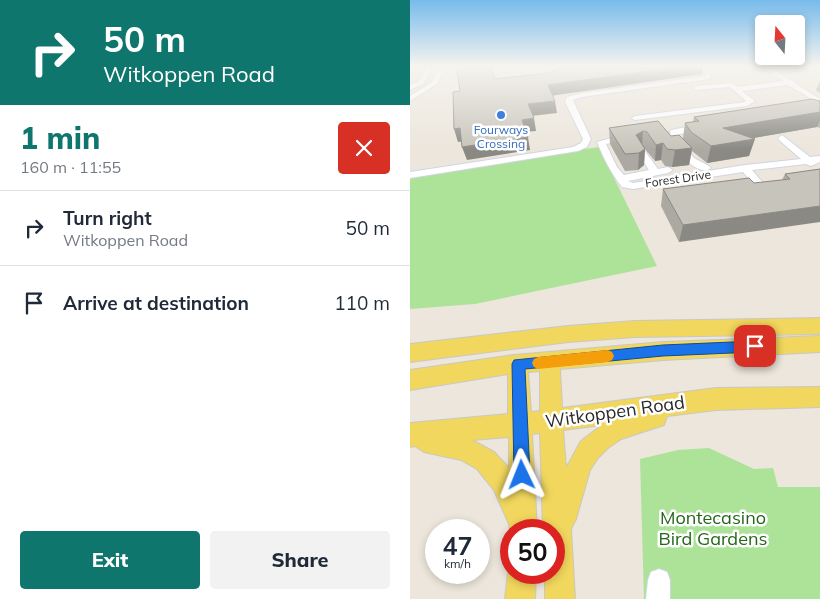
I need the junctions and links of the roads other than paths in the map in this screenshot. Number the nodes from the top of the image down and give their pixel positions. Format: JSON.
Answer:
{"nodes":[{"id":1,"x":589,"y":94,"type":"edge"},
{"id":2,"x":647,"y":94,"type":"edge"},
{"id":3,"x":744,"y":94,"type":"edge"},
{"id":4,"x":620,"y":97,"type":"dead end"},
{"id":5,"x":635,"y":118,"type":"dead end"},
{"id":6,"x":711,"y":125,"type":"edge"},
{"id":7,"x":662,"y":134,"type":"edge"},
{"id":8,"x":638,"y":135,"type":"edge"},
{"id":9,"x":782,"y":138,"type":"dead end"},
{"id":10,"x":673,"y":149,"type":"edge"},
{"id":11,"x":641,"y":152,"type":"edge"},
{"id":12,"x":815,"y":162,"type":"edge"},
{"id":13,"x":706,"y":168,"type":"dead end"},
{"id":14,"x":668,"y":170,"type":"dead end"},
{"id":15,"x":743,"y":171,"type":"junction"},
{"id":16,"x":655,"y":172,"type":"junction"},
{"id":17,"x":410,"y":175,"type":"edge"},
{"id":18,"x":622,"y":179,"type":"junction"},
{"id":19,"x":754,"y":184,"type":"edge"},
{"id":20,"x":820,"y":326,"type":"edge"},
{"id":21,"x":820,"y":344,"type":"edge"},
{"id":22,"x":410,"y":353,"type":"edge"},
{"id":23,"x":550,"y":362,"type":"junction"},
{"id":24,"x":518,"y":364,"type":"junction"},
{"id":25,"x":410,"y":380,"type":"edge"},
{"id":26,"x":820,"y":397,"type":"edge"},
{"id":27,"x":716,"y":399,"type":"junction"},
{"id":28,"x":550,"y":422,"type":"junction"},
{"id":29,"x":520,"y":424,"type":"junction"},
{"id":30,"x":410,"y":436,"type":"edge"},
{"id":31,"x":519,"y":519,"type":"edge"},
{"id":32,"x":523,"y":519,"type":"edge"},
{"id":33,"x":558,"y":519,"type":"edge"},
{"id":34,"x":563,"y":519,"type":"edge"},
{"id":35,"x":521,"y":584,"type":"edge"},
{"id":36,"x":560,"y":584,"type":"edge"},
{"id":37,"x":520,"y":599,"type":"edge"},
{"id":38,"x":560,"y":599,"type":"edge"}],
"edges":[{"from":1,"to":17,"type":"street"},
{"from":2,"to":4,"type":"street"},
{"from":3,"to":5,"type":"street"},
{"from":6,"to":13,"type":"street"},
{"from":7,"to":10,"type":"street"},
{"from":8,"to":18,"type":"street"},
{"from":9,"to":12,"type":"street"},
{"from":11,"to":16,"type":"street"},
{"from":12,"to":15,"type":"street","name":"Forest Drive"},
{"from":14,"to":16,"type":"street","name":"Forest Drive"},
{"from":15,"to":18,"type":"street","name":"Forest Drive"},
{"from":15,"to":19,"type":"street"},
{"from":16,"to":18,"type":"street","name":"Forest Drive"},
{"from":20,"to":22,"type":"main road"},
{"from":21,"to":23,"type":"main road"},
{"from":23,"to":24,"type":"main road"},
{"from":23,"to":28,"type":"main road"},
{"from":24,"to":25,"type":"main road"},
{"from":24,"to":29,"type":"main road"},
{"from":26,"to":27,"type":"main road","name":"Witkoppen Road"},
{"from":27,"to":28,"type":"main road","name":"Witkoppen Road"},
{"from":27,"to":34,"type":"main road"},
{"from":28,"to":29,"type":"main road","name":"Witkoppen Road"},
{"from":28,"to":33,"type":"main road"},
{"from":29,"to":30,"type":"main road","name":"Witkoppen Road"},
{"from":29,"to":32,"type":"main road"},
{"from":30,"to":31,"type":"main road"},
{"from":35,"to":37,"type":"main road"},
{"from":36,"to":38,"type":"main road"}]}
